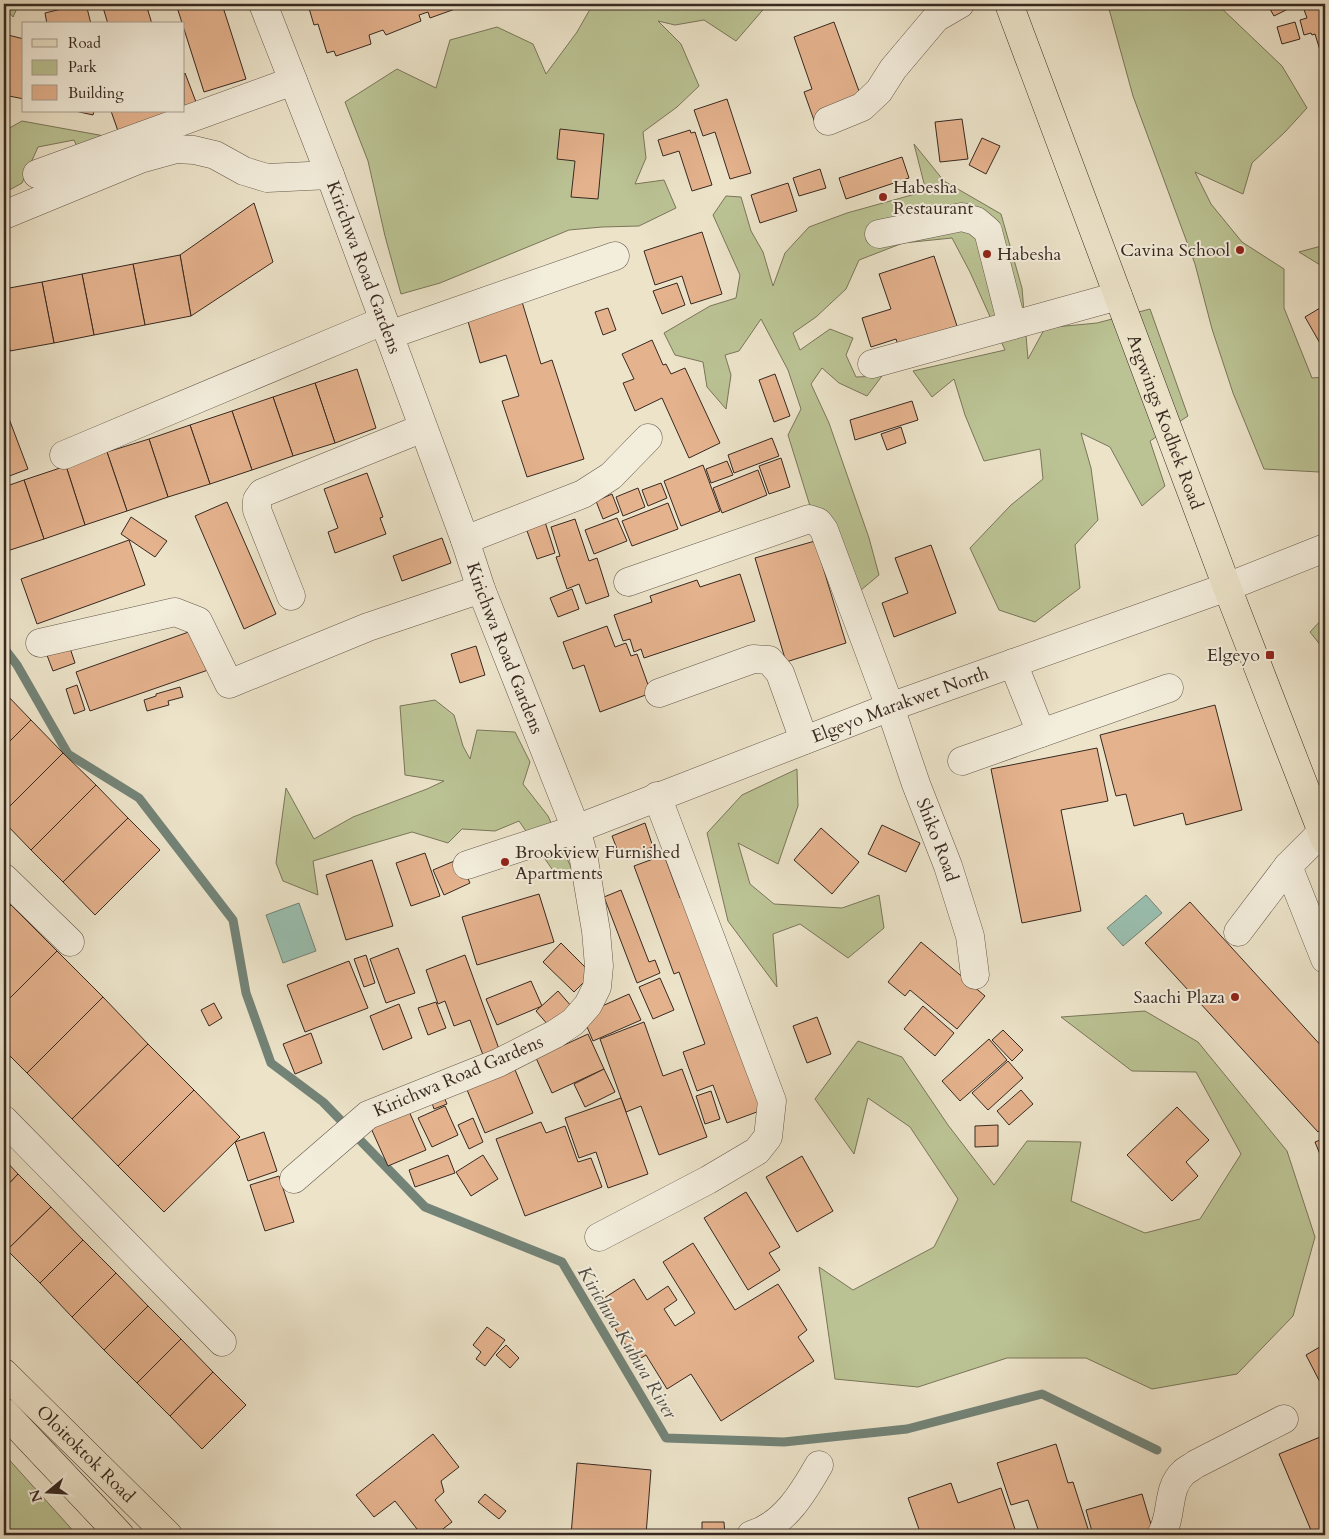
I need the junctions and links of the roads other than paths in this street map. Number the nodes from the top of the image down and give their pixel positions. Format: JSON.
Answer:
{"nodes":[{"id":1,"x":264,"y":4,"type":"edge"},
{"id":2,"x":960,"y":4,"type":"edge"},
{"id":3,"x":1009,"y":4,"type":"edge"},
{"id":4,"x":293,"y":81,"type":"junction"},
{"id":5,"x":828,"y":121,"type":"dead end"},
{"id":6,"x":37,"y":174,"type":"dead end"},
{"id":7,"x":330,"y":175,"type":"junction"},
{"id":8,"x":4,"y":215,"type":"edge"},
{"id":9,"x":879,"y":234,"type":"dead end"},
{"id":10,"x":615,"y":256,"type":"dead end"},
{"id":11,"x":1118,"y":296,"type":"junction"},
{"id":12,"x":1012,"y":325,"type":"junction"},
{"id":13,"x":386,"y":328,"type":"junction"},
{"id":14,"x":872,"y":364,"type":"dead end"},
{"id":15,"x":422,"y":428,"type":"junction"},
{"id":16,"x":648,"y":438,"type":"dead end"},
{"id":17,"x":64,"y":455,"type":"dead end"},
{"id":18,"x":465,"y":540,"type":"junction"},
{"id":19,"x":1325,"y":548,"type":"edge"},
{"id":20,"x":628,"y":582,"type":"dead end"},
{"id":21,"x":1227,"y":587,"type":"junction"},
{"id":22,"x":480,"y":589,"type":"junction"},
{"id":23,"x":291,"y":596,"type":"dead end"},
{"id":24,"x":40,"y":643,"type":"dead end"},
{"id":25,"x":1013,"y":663,"type":"junction"},
{"id":26,"x":1168,"y":688,"type":"dead end"},
{"id":27,"x":659,"y":693,"type":"dead end"},
{"id":28,"x":890,"y":707,"type":"junction"},
{"id":29,"x":1041,"y":733,"type":"junction"},
{"id":30,"x":804,"y":740,"type":"junction"},
{"id":31,"x":962,"y":761,"type":"dead end"},
{"id":32,"x":656,"y":796,"type":"junction"},
{"id":33,"x":576,"y":829,"type":"junction"},
{"id":34,"x":1324,"y":836,"type":"edge"},
{"id":35,"x":467,"y":865,"type":"dead end"},
{"id":36,"x":1288,"y":866,"type":"junction"},
{"id":37,"x":4,"y":878,"type":"edge"},
{"id":38,"x":1238,"y":932,"type":"dead end"},
{"id":39,"x":70,"y":942,"type":"dead end"},
{"id":40,"x":1325,"y":959,"type":"edge"},
{"id":41,"x":975,"y":975,"type":"dead end"},
{"id":42,"x":4,"y":1120,"type":"edge"},
{"id":43,"x":294,"y":1179,"type":"dead end"},
{"id":44,"x":600,"y":1237,"type":"dead end"},
{"id":45,"x":222,"y":1342,"type":"dead end"},
{"id":46,"x":4,"y":1373,"type":"edge"},
{"id":47,"x":4,"y":1412,"type":"edge"},
{"id":48,"x":1284,"y":1419,"type":"dead end"},
{"id":49,"x":819,"y":1465,"type":"dead end"},
{"id":50,"x":131,"y":1499,"type":"junction"},
{"id":51,"x":120,"y":1535,"type":"edge"},
{"id":52,"x":150,"y":1535,"type":"edge"},
{"id":53,"x":168,"y":1535,"type":"edge"},
{"id":54,"x":751,"y":1535,"type":"edge"},
{"id":55,"x":1161,"y":1535,"type":"edge"}],
"edges":[{"from":1,"to":4,"type":"street","name":"Kirichwa Road Gardens"},
{"from":2,"to":5,"type":"street"},
{"from":3,"to":11,"type":"main road","name":"Argwings Kodhek Road"},
{"from":4,"to":6,"type":"street"},
{"from":4,"to":7,"type":"street","name":"Kirichwa Road Gardens"},
{"from":7,"to":8,"type":"street"},
{"from":7,"to":13,"type":"street","name":"Kirichwa Road Gardens"},
{"from":9,"to":12,"type":"street"},
{"from":10,"to":13,"type":"street"},
{"from":11,"to":12,"type":"street"},
{"from":11,"to":21,"type":"main road","name":"Argwings Kodhek Road"},
{"from":12,"to":14,"type":"street"},
{"from":13,"to":15,"type":"street","name":"Kirichwa Road Gardens"},
{"from":13,"to":17,"type":"street"},
{"from":15,"to":18,"type":"street","name":"Kirichwa Road Gardens"},
{"from":15,"to":23,"type":"street"},
{"from":16,"to":18,"type":"street"},
{"from":18,"to":22,"type":"street","name":"Kirichwa Road Gardens"},
{"from":19,"to":21,"type":"street","name":"Elgeyo Marakwet North"},
{"from":20,"to":28,"type":"street","name":"Shiko Road"},
{"from":21,"to":25,"type":"street","name":"Elgeyo Marakwet North"},
{"from":21,"to":34,"type":"main road","name":"Argwings Kodhek Road"},
{"from":22,"to":24,"type":"street"},
{"from":22,"to":33,"type":"street","name":"Kirichwa Road Gardens"},
{"from":25,"to":28,"type":"street","name":"Elgeyo Marakwet North"},
{"from":25,"to":29,"type":"street"},
{"from":26,"to":29,"type":"street"},
{"from":27,"to":30,"type":"street"},
{"from":28,"to":30,"type":"street","name":"Elgeyo Marakwet North"},
{"from":28,"to":41,"type":"street","name":"Shiko Road"},
{"from":29,"to":31,"type":"street"},
{"from":30,"to":32,"type":"street","name":"Elgeyo Marakwet North"},
{"from":32,"to":33,"type":"street","name":"Elgeyo Marakwet North"},
{"from":32,"to":44,"type":"street"},
{"from":33,"to":35,"type":"street","name":"Elgeyo Marakwet North"},
{"from":33,"to":43,"type":"street","name":"Kirichwa Road Gardens"},
{"from":34,"to":36,"type":"street"},
{"from":36,"to":38,"type":"street"},
{"from":36,"to":40,"type":"street"},
{"from":37,"to":39,"type":"street"},
{"from":42,"to":45,"type":"street"},
{"from":46,"to":50,"type":"main road","name":"Oloitoktok Road"},
{"from":47,"to":51,"type":"main road","name":"Oloitoktok Road"},
{"from":48,"to":55,"type":"street"},
{"from":49,"to":54,"type":"street"},
{"from":50,"to":52,"type":"street"},
{"from":50,"to":53,"type":"main road","name":"Oloitoktok Road"}]}
